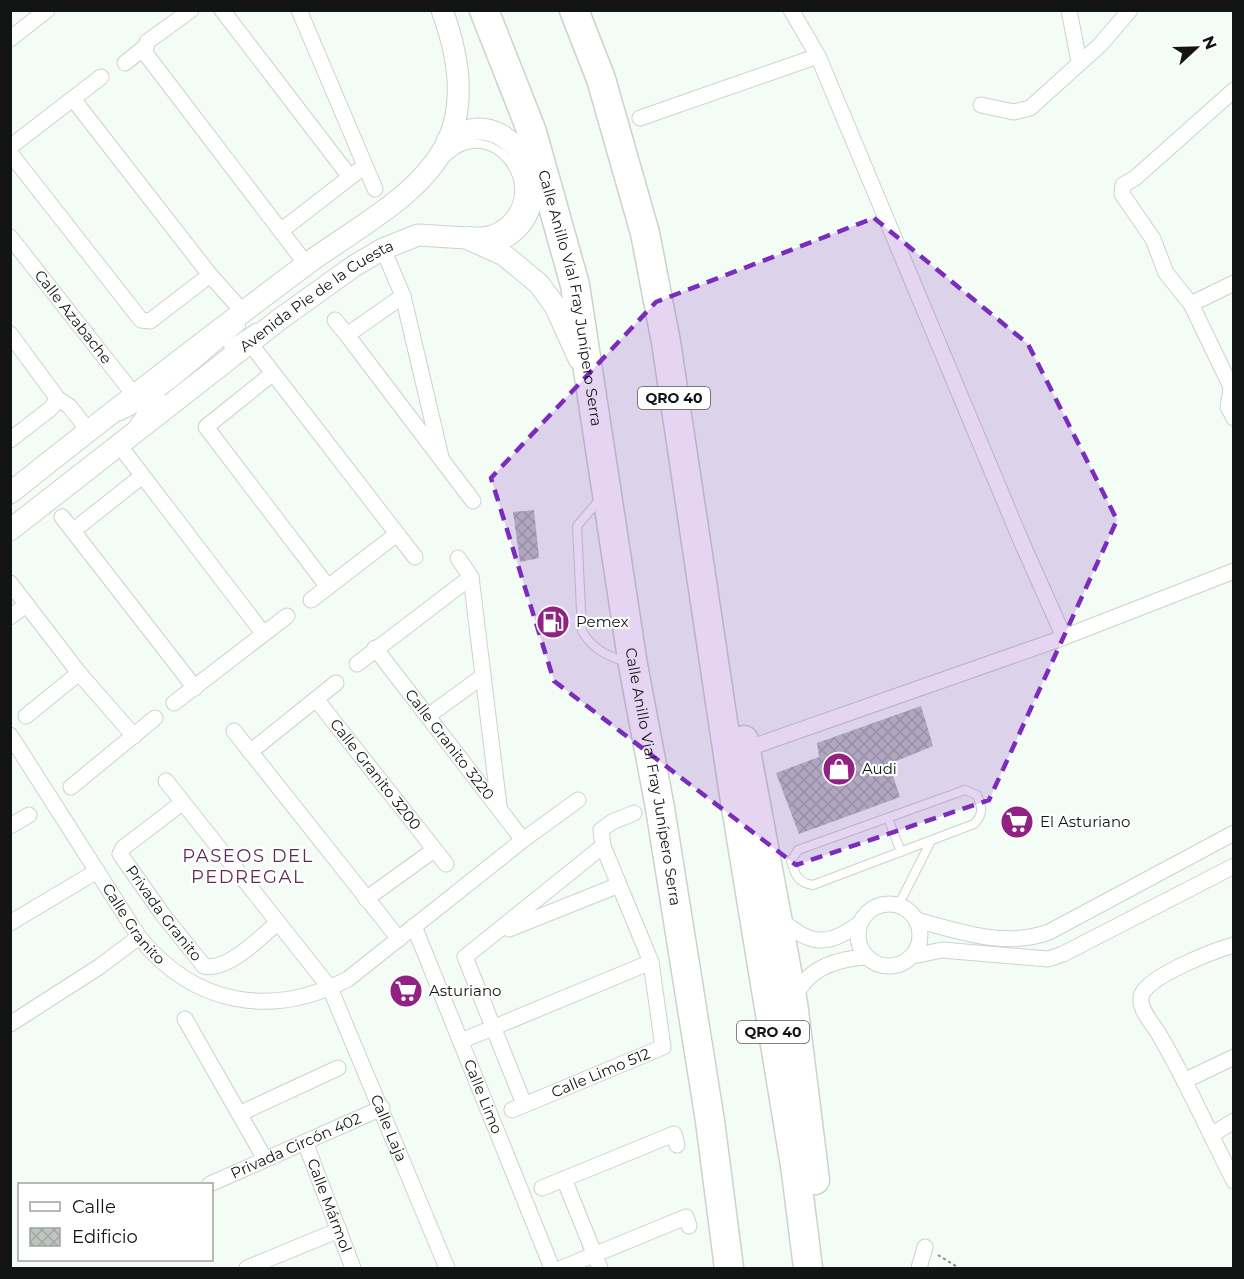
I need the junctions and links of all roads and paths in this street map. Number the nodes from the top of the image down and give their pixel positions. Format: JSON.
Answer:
{"nodes":[{"id":1,"x":47,"y":10,"type":"edge"},
{"id":2,"x":190,"y":10,"type":"edge"},
{"id":3,"x":222,"y":10,"type":"edge"},
{"id":4,"x":299,"y":10,"type":"edge"},
{"id":5,"x":442,"y":10,"type":"edge"},
{"id":6,"x":484,"y":10,"type":"edge"},
{"id":7,"x":574,"y":10,"type":"edge"},
{"id":8,"x":791,"y":10,"type":"edge"},
{"id":9,"x":1069,"y":10,"type":"edge"},
{"id":10,"x":1130,"y":10,"type":"edge"},
{"id":11,"x":10,"y":39,"type":"edge"},
{"id":12,"x":145,"y":47,"type":"junction"},
{"id":13,"x":818,"y":56,"type":"junction"},
{"id":14,"x":1079,"y":62,"type":"junction"},
{"id":15,"x":126,"y":63,"type":"dead end"},
{"id":16,"x":101,"y":77,"type":"dead end"},
{"id":17,"x":1233,"y":90,"type":"edge"},
{"id":18,"x":73,"y":99,"type":"junction"},
{"id":19,"x":981,"y":105,"type":"dead end"},
{"id":20,"x":640,"y":118,"type":"dead end"},
{"id":21,"x":447,"y":141,"type":"junction"},
{"id":22,"x":10,"y":147,"type":"edge"},
{"id":23,"x":10,"y":153,"type":"edge"},
{"id":24,"x":366,"y":165,"type":"junction"},
{"id":25,"x":429,"y":171,"type":"junction"},
{"id":26,"x":350,"y":177,"type":"junction"},
{"id":27,"x":375,"y":189,"type":"dead end"},
{"id":28,"x":282,"y":230,"type":"junction"},
{"id":29,"x":418,"y":235,"type":"junction"},
{"id":30,"x":10,"y":237,"type":"edge"},
{"id":31,"x":484,"y":244,"type":"junction"},
{"id":32,"x":383,"y":249,"type":"junction"},
{"id":33,"x":306,"y":264,"type":"junction"},
{"id":34,"x":210,"y":275,"type":"junction"},
{"id":35,"x":1233,"y":283,"type":"edge"},
{"id":36,"x":403,"y":296,"type":"junction"},
{"id":37,"x":1191,"y":304,"type":"junction"},
{"id":38,"x":251,"y":307,"type":"junction"},
{"id":39,"x":279,"y":319,"type":"junction"},
{"id":40,"x":335,"y":320,"type":"dead end"},
{"id":41,"x":10,"y":334,"type":"edge"},
{"id":42,"x":347,"y":335,"type":"junction"},
{"id":43,"x":249,"y":342,"type":"junction"},
{"id":44,"x":272,"y":374,"type":"junction"},
{"id":45,"x":1232,"y":391,"type":"edge"},
{"id":46,"x":135,"y":396,"type":"junction"},
{"id":47,"x":58,"y":399,"type":"junction"},
{"id":48,"x":594,"y":402,"type":"junction"},
{"id":49,"x":1233,"y":418,"type":"edge"},
{"id":50,"x":89,"y":431,"type":"junction"},
{"id":51,"x":10,"y":440,"type":"edge"},
{"id":52,"x":119,"y":445,"type":"junction"},
{"id":53,"x":442,"y":463,"type":"junction"},
{"id":54,"x":141,"y":477,"type":"junction"},
{"id":55,"x":607,"y":492,"type":"junction"},
{"id":56,"x":10,"y":493,"type":"edge"},
{"id":57,"x":473,"y":501,"type":"dead end"},
{"id":58,"x":62,"y":517,"type":"dead end"},
{"id":59,"x":10,"y":530,"type":"edge"},
{"id":60,"x":74,"y":530,"type":"junction"},
{"id":61,"x":397,"y":534,"type":"junction"},
{"id":62,"x":415,"y":557,"type":"dead end"},
{"id":63,"x":458,"y":558,"type":"dead end"},
{"id":64,"x":1233,"y":571,"type":"edge"},
{"id":65,"x":471,"y":577,"type":"junction"},
{"id":66,"x":10,"y":583,"type":"edge"},
{"id":67,"x":328,"y":587,"type":"junction"},
{"id":68,"x":311,"y":600,"type":"dead end"},
{"id":69,"x":26,"y":605,"type":"junction"},
{"id":70,"x":286,"y":616,"type":"dead end"},
{"id":71,"x":10,"y":617,"type":"edge"},
{"id":72,"x":709,"y":631,"type":"junction"},
{"id":73,"x":263,"y":633,"type":"junction"},
{"id":74,"x":1064,"y":637,"type":"junction"},
{"id":75,"x":375,"y":648,"type":"junction"},
{"id":76,"x":357,"y":664,"type":"dead end"},
{"id":77,"x":633,"y":665,"type":"junction"},
{"id":78,"x":79,"y":673,"type":"junction"},
{"id":79,"x":483,"y":676,"type":"junction"},
{"id":80,"x":336,"y":683,"type":"dead end"},
{"id":81,"x":195,"y":688,"type":"junction"},
{"id":82,"x":316,"y":699,"type":"junction"},
{"id":83,"x":174,"y":703,"type":"dead end"},
{"id":84,"x":26,"y":716,"type":"dead end"},
{"id":85,"x":428,"y":716,"type":"junction"},
{"id":86,"x":154,"y":718,"type":"dead end"},
{"id":87,"x":234,"y":730,"type":"dead end"},
{"id":88,"x":10,"y":735,"type":"edge"},
{"id":89,"x":134,"y":736,"type":"junction"},
{"id":90,"x":746,"y":749,"type":"junction"},
{"id":91,"x":250,"y":752,"type":"junction"},
{"id":92,"x":166,"y":781,"type":"dead end"},
{"id":93,"x":71,"y":786,"type":"dead end"},
{"id":94,"x":578,"y":800,"type":"dead end"},
{"id":95,"x":183,"y":802,"type":"junction"},
{"id":96,"x":499,"y":806,"type":"junction"},
{"id":97,"x":634,"y":813,"type":"dead end"},
{"id":98,"x":29,"y":815,"type":"dead end"},
{"id":99,"x":888,"y":818,"type":"junction"},
{"id":100,"x":10,"y":826,"type":"edge"},
{"id":101,"x":1233,"y":833,"type":"edge"},
{"id":102,"x":523,"y":840,"type":"junction"},
{"id":103,"x":931,"y":842,"type":"junction"},
{"id":104,"x":603,"y":846,"type":"junction"},
{"id":105,"x":434,"y":850,"type":"junction"},
{"id":106,"x":901,"y":852,"type":"junction"},
{"id":107,"x":446,"y":864,"type":"dead end"},
{"id":108,"x":1233,"y":866,"type":"edge"},
{"id":109,"x":97,"y":871,"type":"junction"},
{"id":110,"x":782,"y":881,"type":"junction"},
{"id":111,"x":619,"y":885,"type":"junction"},
{"id":112,"x":366,"y":899,"type":"junction"},
{"id":113,"x":899,"y":904,"type":"junction"},
{"id":114,"x":917,"y":920,"type":"junction"},
{"id":115,"x":278,"y":922,"type":"junction"},
{"id":116,"x":10,"y":923,"type":"edge"},
{"id":117,"x":860,"y":923,"type":"junction"},
{"id":118,"x":414,"y":926,"type":"junction"},
{"id":119,"x":495,"y":934,"type":"junction"},
{"id":120,"x":139,"y":937,"type":"junction"},
{"id":121,"x":399,"y":939,"type":"junction"},
{"id":122,"x":1233,"y":945,"type":"edge"},
{"id":123,"x":913,"y":956,"type":"junction"},
{"id":124,"x":866,"y":957,"type":"junction"},
{"id":125,"x":651,"y":962,"type":"junction"},
{"id":126,"x":330,"y":988,"type":"junction"},
{"id":127,"x":793,"y":1003,"type":"junction"},
{"id":128,"x":185,"y":1019,"type":"dead end"},
{"id":129,"x":10,"y":1024,"type":"edge"},
{"id":130,"x":493,"y":1027,"type":"junction"},
{"id":131,"x":461,"y":1041,"type":"junction"},
{"id":132,"x":1233,"y":1057,"type":"edge"},
{"id":133,"x":338,"y":1068,"type":"dead end"},
{"id":134,"x":1184,"y":1081,"type":"junction"},
{"id":135,"x":382,"y":1108,"type":"junction"},
{"id":136,"x":241,"y":1113,"type":"junction"},
{"id":137,"x":1233,"y":1121,"type":"edge"},
{"id":138,"x":1211,"y":1135,"type":"junction"},
{"id":139,"x":305,"y":1142,"type":"junction"},
{"id":140,"x":677,"y":1144,"type":"dead end"},
{"id":141,"x":265,"y":1159,"type":"junction"},
{"id":142,"x":564,"y":1179,"type":"junction"},
{"id":143,"x":1233,"y":1181,"type":"edge"},
{"id":144,"x":213,"y":1184,"type":"edge"},
{"id":145,"x":542,"y":1188,"type":"dead end"},
{"id":146,"x":689,"y":1226,"type":"dead end"},
{"id":147,"x":339,"y":1230,"type":"junction"},
{"id":148,"x":926,"y":1246,"type":"joint"},
{"id":149,"x":597,"y":1262,"type":"edge"},
{"id":150,"x":247,"y":1269,"type":"edge"},
{"id":151,"x":354,"y":1269,"type":"edge"},
{"id":152,"x":447,"y":1269,"type":"edge"},
{"id":153,"x":552,"y":1269,"type":"edge"},
{"id":154,"x":562,"y":1269,"type":"edge"},
{"id":155,"x":729,"y":1269,"type":"edge"},
{"id":156,"x":808,"y":1269,"type":"edge"},
{"id":157,"x":823,"y":1269,"type":"edge"},
{"id":158,"x":919,"y":1269,"type":"edge"},
{"id":159,"x":958,"y":1269,"type":"edge"}],
"edges":[{"from":1,"to":11,"type":"street"},
{"from":2,"to":12,"type":"street"},
{"from":3,"to":26,"type":"street"},
{"from":4,"to":24,"type":"street"},
{"from":5,"to":21,"type":"main road","name":"Avenida Pie de la Cuesta"},
{"from":6,"to":48,"type":"highway","name":"Calle Anillo Vial Fray Junípero Serra"},
{"from":7,"to":72,"type":"highway","number":"QRO 40"},
{"from":8,"to":13,"type":"street"},
{"from":9,"to":14,"type":"street"},
{"from":10,"to":14,"type":"street"},
{"from":12,"to":15,"type":"street"},
{"from":12,"to":28,"type":"street"},
{"from":13,"to":20,"type":"street"},
{"from":13,"to":74,"type":"street"},
{"from":14,"to":19,"type":"street"},
{"from":16,"to":18,"type":"street"},
{"from":17,"to":37,"type":"street"},
{"from":18,"to":22,"type":"street"},
{"from":18,"to":34,"type":"street"},
{"from":21,"to":25,"type":"main road","name":"Avenida Pie de la Cuesta"},
{"from":21,"to":31,"type":"main road"},
{"from":23,"to":34,"type":"street"},
{"from":24,"to":26,"type":"street"},
{"from":24,"to":27,"type":"street"},
{"from":25,"to":29,"type":"lane"},
{"from":25,"to":33,"type":"main road","name":"Avenida Pie de la Cuesta"},
{"from":26,"to":28,"type":"street"},
{"from":28,"to":33,"type":"street"},
{"from":29,"to":31,"type":"main road","name":"Avenida Pie de la Cuesta"},
{"from":29,"to":32,"type":"main road","name":"Avenida Pie de la Cuesta"},
{"from":30,"to":46,"type":"street","name":"Calle Azabache"},
{"from":31,"to":48,"type":"main road","name":"Avenida Pie de la Cuesta"},
{"from":32,"to":36,"type":"street"},
{"from":32,"to":39,"type":"main road","name":"Avenida Pie de la Cuesta"},
{"from":33,"to":38,"type":"main road","name":"Avenida Pie de la Cuesta"},
{"from":34,"to":38,"type":"street"},
{"from":35,"to":37,"type":"street"},
{"from":36,"to":42,"type":"street"},
{"from":36,"to":53,"type":"street"},
{"from":37,"to":45,"type":"street"},
{"from":38,"to":46,"type":"main road","name":"Avenida Pie de la Cuesta"},
{"from":38,"to":50,"type":"lane"},
{"from":39,"to":43,"type":"main road","name":"Avenida Pie de la Cuesta"},
{"from":39,"to":52,"type":"lane"},
{"from":40,"to":42,"type":"street"},
{"from":41,"to":47,"type":"street"},
{"from":42,"to":53,"type":"street"},
{"from":43,"to":44,"type":"street"},
{"from":43,"to":52,"type":"main road","name":"Avenida Pie de la Cuesta"},
{"from":44,"to":61,"type":"street"},
{"from":44,"to":67,"type":"street"},
{"from":45,"to":49,"type":"street"},
{"from":46,"to":50,"type":"main road","name":"Avenida Pie de la Cuesta"},
{"from":47,"to":50,"type":"street"},
{"from":47,"to":51,"type":"street"},
{"from":48,"to":55,"type":"highway","name":"Calle Anillo Vial Fray Junípero Serra"},
{"from":50,"to":56,"type":"main road","name":"Avenida Pie de la Cuesta"},
{"from":52,"to":54,"type":"street"},
{"from":52,"to":59,"type":"main road","name":"Avenida Pie de la Cuesta"},
{"from":53,"to":57,"type":"street"},
{"from":54,"to":60,"type":"street"},
{"from":54,"to":73,"type":"street"},
{"from":55,"to":77,"type":"highway","name":"Calle Anillo Vial Fray Junípero Serra"},
{"from":55,"to":77,"type":"lane"},
{"from":58,"to":60,"type":"street"},
{"from":60,"to":81,"type":"street"},
{"from":61,"to":62,"type":"street"},
{"from":61,"to":67,"type":"street"},
{"from":63,"to":65,"type":"street"},
{"from":64,"to":74,"type":"street"},
{"from":65,"to":75,"type":"street"},
{"from":65,"to":79,"type":"street"},
{"from":66,"to":69,"type":"street"},
{"from":67,"to":68,"type":"street"},
{"from":69,"to":71,"type":"street"},
{"from":69,"to":78,"type":"street"},
{"from":70,"to":73,"type":"street"},
{"from":72,"to":90,"type":"highway"},
{"from":72,"to":156,"type":"highway","number":"QRO 40"},
{"from":73,"to":81,"type":"street"},
{"from":74,"to":90,"type":"street"},
{"from":75,"to":76,"type":"street"},
{"from":75,"to":85,"type":"street","name":"Calle Granito 3220"},
{"from":77,"to":155,"type":"highway","name":"Calle Anillo Vial Fray Junípero Serra"},
{"from":78,"to":84,"type":"street"},
{"from":78,"to":89,"type":"street"},
{"from":79,"to":85,"type":"street"},
{"from":79,"to":96,"type":"street"},
{"from":80,"to":82,"type":"street"},
{"from":81,"to":83,"type":"street"},
{"from":82,"to":91,"type":"street"},
{"from":82,"to":105,"type":"street","name":"Calle Granito 3200"},
{"from":85,"to":96,"type":"street","name":"Calle Granito 3220"},
{"from":86,"to":89,"type":"street"},
{"from":87,"to":91,"type":"street"},
{"from":88,"to":109,"type":"street","name":"Calle Granito"},
{"from":89,"to":93,"type":"street"},
{"from":90,"to":110,"type":"highway"},
{"from":91,"to":112,"type":"street"},
{"from":92,"to":95,"type":"street"},
{"from":94,"to":102,"type":"street","name":"Calle Granito"},
{"from":95,"to":115,"type":"street"},
{"from":95,"to":115,"type":"street","name":"Privada Granito"},
{"from":96,"to":102,"type":"street","name":"Calle Granito 3220"},
{"from":97,"to":104,"type":"street","name":"Calle Limo 512"},
{"from":98,"to":100,"type":"street"},
{"from":99,"to":103,"type":"lane"},
{"from":99,"to":106,"type":"lane"},
{"from":99,"to":110,"type":"lane"},
{"from":101,"to":114,"type":"street"},
{"from":102,"to":118,"type":"street","name":"Calle Granito"},
{"from":103,"to":106,"type":"lane"},
{"from":103,"to":113,"type":"lane"},
{"from":104,"to":111,"type":"street","name":"Calle Limo 512"},
{"from":104,"to":119,"type":"street","name":"Calle Limo 512"},
{"from":105,"to":107,"type":"street","name":"Calle Granito 3200"},
{"from":105,"to":112,"type":"street"},
{"from":106,"to":110,"type":"lane"},
{"from":108,"to":123,"type":"street"},
{"from":109,"to":116,"type":"street"},
{"from":109,"to":120,"type":"street","name":"Calle Granito"},
{"from":110,"to":117,"type":"street"},
{"from":110,"to":127,"type":"highway"},
{"from":111,"to":119,"type":"street","name":"Calle Limo 512"},
{"from":111,"to":125,"type":"street","name":"Calle Limo 512"},
{"from":112,"to":121,"type":"street"},
{"from":113,"to":114,"type":"street"},
{"from":113,"to":117,"type":"street"},
{"from":114,"to":123,"type":"street"},
{"from":115,"to":126,"type":"street"},
{"from":117,"to":124,"type":"street"},
{"from":118,"to":121,"type":"street","name":"Calle Granito"},
{"from":118,"to":131,"type":"street","name":"Calle Limo"},
{"from":119,"to":130,"type":"street","name":"Calle Limo 512"},
{"from":120,"to":126,"type":"street","name":"Calle Granito"},
{"from":120,"to":129,"type":"street"},
{"from":121,"to":126,"type":"street","name":"Calle Granito"},
{"from":122,"to":134,"type":"street"},
{"from":123,"to":124,"type":"street"},
{"from":124,"to":127,"type":"street"},
{"from":125,"to":130,"type":"street"},
{"from":125,"to":130,"type":"street","name":"Calle Limo 512"},
{"from":126,"to":135,"type":"street","name":"Calle Laja"},
{"from":127,"to":157,"type":"highway"},
{"from":128,"to":136,"type":"street"},
{"from":130,"to":131,"type":"street"},
{"from":131,"to":153,"type":"street","name":"Calle Limo"},
{"from":132,"to":134,"type":"street"},
{"from":133,"to":136,"type":"street"},
{"from":134,"to":138,"type":"street"},
{"from":135,"to":139,"type":"street","name":"Privada Circón 402"},
{"from":135,"to":152,"type":"street","name":"Calle Laja"},
{"from":136,"to":141,"type":"street"},
{"from":137,"to":138,"type":"street"},
{"from":138,"to":143,"type":"street"},
{"from":139,"to":141,"type":"street","name":"Privada Circón 402"},
{"from":139,"to":147,"type":"street","name":"Calle Mármol"},
{"from":140,"to":142,"type":"street"},
{"from":141,"to":144,"type":"street","name":"Privada Circón 402"},
{"from":142,"to":145,"type":"street"},
{"from":142,"to":149,"type":"street"},
{"from":146,"to":149,"type":"street"},
{"from":147,"to":150,"type":"street"},
{"from":147,"to":151,"type":"street","name":"Calle Mármol"},
{"from":148,"to":158,"type":"street"},
{"from":148,"to":159,"type":"path"},
{"from":149,"to":154,"type":"street"}]}
